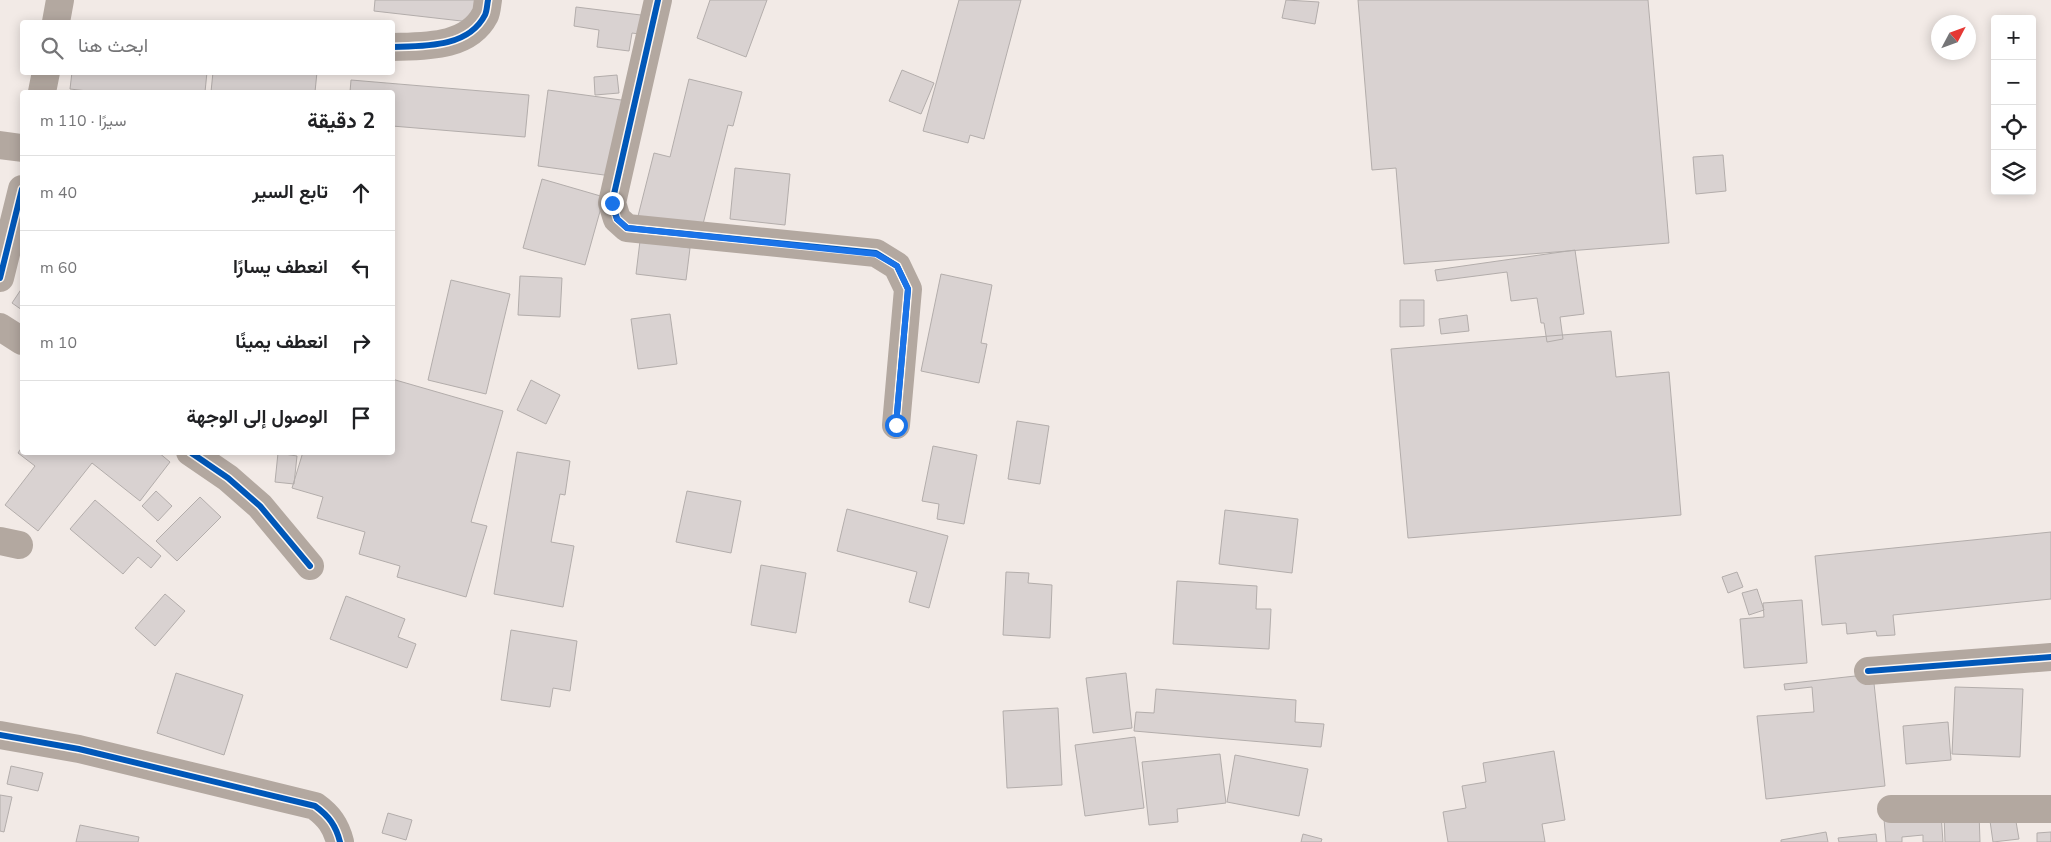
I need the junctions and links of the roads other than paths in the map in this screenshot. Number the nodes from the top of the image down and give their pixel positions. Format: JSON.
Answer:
{"nodes":[{"id":1,"x":60,"y":0,"type":"edge"},
{"id":2,"x":488,"y":0,"type":"edge"},
{"id":3,"x":658,"y":0,"type":"edge"},
{"id":4,"x":56,"y":20,"type":"edge"},
{"id":5,"x":395,"y":47,"type":"edge"},
{"id":6,"x":45,"y":75,"type":"edge"},
{"id":7,"x":42,"y":90,"type":"edge"},
{"id":8,"x":0,"y":145,"type":"edge"},
{"id":9,"x":20,"y":148,"type":"edge"},
{"id":10,"x":19,"y":220,"type":"edge"},
{"id":11,"x":0,"y":278,"type":"edge"},
{"id":12,"x":0,"y":327,"type":"edge"},
{"id":13,"x":20,"y":340,"type":"edge"},
{"id":14,"x":896,"y":425,"type":"dead end"},
{"id":15,"x":194,"y":455,"type":"edge"},
{"id":16,"x":310,"y":566,"type":"dead end"},
{"id":17,"x":2051,"y":657,"type":"edge"},
{"id":18,"x":1868,"y":671,"type":"dead end"},
{"id":19,"x":0,"y":735,"type":"edge"},
{"id":20,"x":1892,"y":809,"type":"dead end"},
{"id":21,"x":2051,"y":809,"type":"edge"},
{"id":22,"x":340,"y":842,"type":"edge"}],
"edges":[{"from":1,"to":4,"type":"street"},
{"from":2,"to":5,"type":"street"},
{"from":3,"to":14,"type":"street"},
{"from":6,"to":7,"type":"street"},
{"from":8,"to":9,"type":"street"},
{"from":10,"to":11,"type":"street"},
{"from":12,"to":13,"type":"street"},
{"from":15,"to":16,"type":"street"},
{"from":17,"to":18,"type":"street"},
{"from":19,"to":22,"type":"street"},
{"from":20,"to":21,"type":"street"}]}
